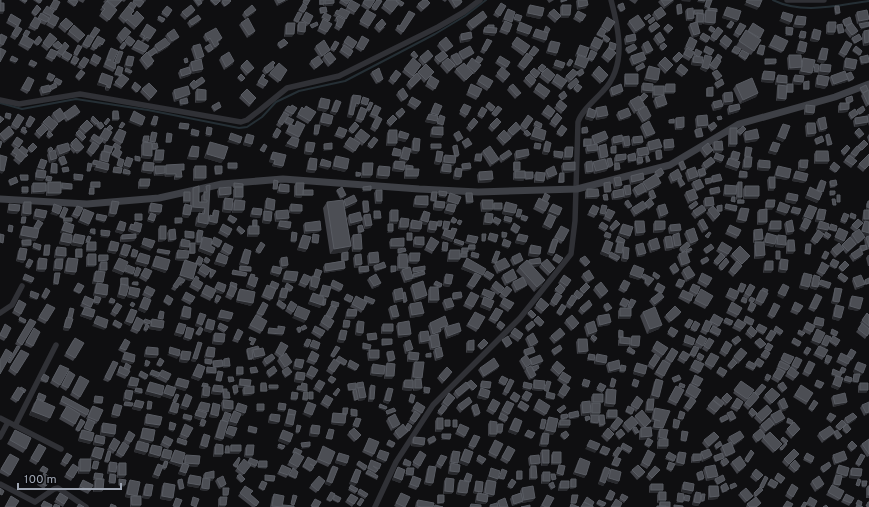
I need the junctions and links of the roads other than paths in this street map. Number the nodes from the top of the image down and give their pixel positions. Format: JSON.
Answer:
{"nodes":[{"id":1,"x":480,"y":0,"type":"edge"},
{"id":2,"x":611,"y":0,"type":"edge"},
{"id":3,"x":787,"y":0,"type":"edge"},
{"id":4,"x":824,"y":0,"type":"edge"},
{"id":5,"x":869,"y":84,"type":"edge"},
{"id":6,"x":0,"y":100,"type":"edge"},
{"id":7,"x":576,"y":189,"type":"junction"},
{"id":8,"x":0,"y":199,"type":"edge"},
{"id":9,"x":22,"y":286,"type":"dead end"},
{"id":10,"x":0,"y":313,"type":"edge"},
{"id":11,"x":56,"y":345,"type":"dead end"},
{"id":12,"x":0,"y":418,"type":"edge"},
{"id":13,"x":8,"y":422,"type":"junction"},
{"id":14,"x":15,"y":426,"type":"junction"},
{"id":15,"x":0,"y":437,"type":"edge"},
{"id":16,"x":60,"y":448,"type":"dead end"},
{"id":17,"x":0,"y":484,"type":"edge"},
{"id":18,"x":86,"y":507,"type":"edge"},
{"id":19,"x":375,"y":507,"type":"edge"}],
"edges":[{"from":1,"to":6,"type":"street"},
{"from":2,"to":7,"type":"street"},
{"from":3,"to":4,"type":"street"},
{"from":5,"to":7,"type":"street"},
{"from":7,"to":8,"type":"street"},
{"from":7,"to":19,"type":"street"},
{"from":9,"to":10,"type":"street"},
{"from":11,"to":14,"type":"street"},
{"from":12,"to":13,"type":"street"},
{"from":13,"to":14,"type":"street"},
{"from":13,"to":15,"type":"street"},
{"from":14,"to":16,"type":"street"},
{"from":17,"to":18,"type":"street"}]}
